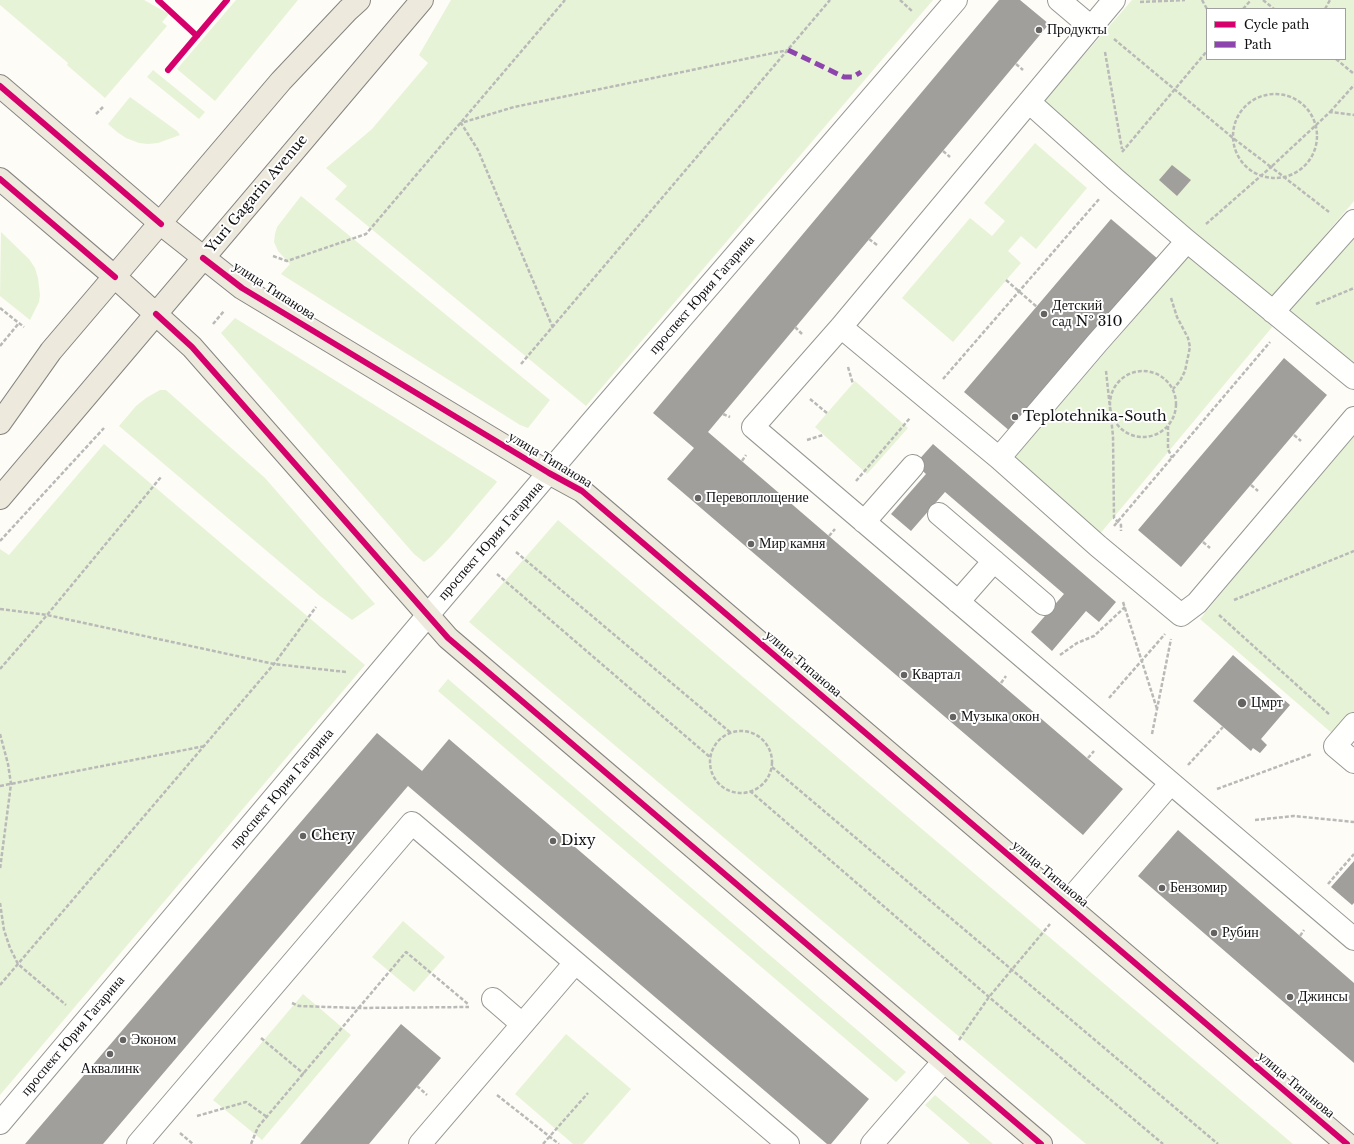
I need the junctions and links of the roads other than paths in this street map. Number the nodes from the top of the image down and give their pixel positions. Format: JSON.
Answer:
{"nodes":[{"id":1,"x":359,"y":0,"type":"edge"},
{"id":2,"x":422,"y":0,"type":"edge"},
{"id":3,"x":956,"y":0,"type":"edge"},
{"id":4,"x":1059,"y":0,"type":"edge"},
{"id":5,"x":1114,"y":0,"type":"edge"},
{"id":6,"x":1098,"y":29,"type":"junction"},
{"id":7,"x":0,"y":86,"type":"edge"},
{"id":8,"x":1029,"y":102,"type":"junction"},
{"id":9,"x":0,"y":178,"type":"edge"},
{"id":10,"x":161,"y":224,"type":"junction"},
{"id":11,"x":1352,"y":225,"type":"edge"},
{"id":12,"x":1187,"y":241,"type":"junction"},
{"id":13,"x":203,"y":258,"type":"junction"},
{"id":14,"x":115,"y":277,"type":"junction"},
{"id":15,"x":156,"y":314,"type":"junction"},
{"id":16,"x":1279,"y":318,"type":"junction"},
{"id":17,"x":842,"y":327,"type":"junction"},
{"id":18,"x":1354,"y":378,"type":"edge"},
{"id":19,"x":1354,"y":418,"type":"edge"},
{"id":20,"x":0,"y":423,"type":"edge"},
{"id":21,"x":999,"y":458,"type":"junction"},
{"id":22,"x":913,"y":466,"type":"dead end"},
{"id":23,"x":549,"y":473,"type":"junction"},
{"id":24,"x":0,"y":498,"type":"edge"},
{"id":25,"x":939,"y":514,"type":"dead end"},
{"id":26,"x":864,"y":522,"type":"junction"},
{"id":27,"x":994,"y":561,"type":"junction"},
{"id":28,"x":958,"y":602,"type":"junction"},
{"id":29,"x":1044,"y":604,"type":"dead end"},
{"id":30,"x":428,"y":615,"type":"junction"},
{"id":31,"x":1346,"y":734,"type":"edge"},
{"id":32,"x":1354,"y":762,"type":"edge"},
{"id":33,"x":1171,"y":783,"type":"junction"},
{"id":34,"x":1066,"y":904,"type":"junction"},
{"id":35,"x":1354,"y":939,"type":"edge"},
{"id":36,"x":575,"y":963,"type":"junction"},
{"id":37,"x":493,"y":999,"type":"dead end"},
{"id":38,"x":522,"y":1024,"type":"junction"},
{"id":39,"x":944,"y":1061,"type":"junction"},
{"id":40,"x":0,"y":1123,"type":"edge"},
{"id":41,"x":138,"y":1144,"type":"edge"},
{"id":42,"x":420,"y":1144,"type":"edge"},
{"id":43,"x":788,"y":1144,"type":"edge"},
{"id":44,"x":872,"y":1144,"type":"edge"},
{"id":45,"x":1041,"y":1144,"type":"edge"},
{"id":46,"x":1347,"y":1144,"type":"edge"}],
"edges":[{"from":1,"to":10,"type":"main road"},
{"from":2,"to":13,"type":"main road","name":"Yuri Gagarin Avenue"},
{"from":3,"to":23,"type":"street","name":"проспект Юрия Гагарина"},
{"from":4,"to":6,"type":"street"},
{"from":5,"to":6,"type":"street"},
{"from":6,"to":8,"type":"street"},
{"from":7,"to":10,"type":"main road","name":"улица Типанова"},
{"from":8,"to":12,"type":"street"},
{"from":8,"to":17,"type":"street"},
{"from":9,"to":14,"type":"main road"},
{"from":10,"to":13,"type":"main road","name":"улица Типанова"},
{"from":10,"to":14,"type":"main road"},
{"from":11,"to":16,"type":"street"},
{"from":12,"to":16,"type":"street"},
{"from":12,"to":21,"type":"street"},
{"from":13,"to":15,"type":"main road","name":"Yuri Gagarin Avenue"},
{"from":13,"to":23,"type":"main road","name":"улица Типанова"},
{"from":14,"to":15,"type":"main road"},
{"from":14,"to":20,"type":"main road"},
{"from":15,"to":24,"type":"main road","name":"Yuri Gagarin Avenue"},
{"from":15,"to":30,"type":"main road"},
{"from":16,"to":18,"type":"street"},
{"from":17,"to":21,"type":"street"},
{"from":17,"to":26,"type":"street"},
{"from":19,"to":21,"type":"street"},
{"from":22,"to":26,"type":"street"},
{"from":23,"to":30,"type":"street","name":"проспект Юрия Гагарина"},
{"from":23,"to":34,"type":"main road","name":"улица Типанова"},
{"from":25,"to":27,"type":"street"},
{"from":26,"to":28,"type":"street"},
{"from":27,"to":28,"type":"street"},
{"from":27,"to":29,"type":"street"},
{"from":28,"to":33,"type":"street"},
{"from":30,"to":39,"type":"main road"},
{"from":30,"to":40,"type":"street","name":"проспект Юрия Гагарина"},
{"from":31,"to":32,"type":"street"},
{"from":33,"to":34,"type":"street"},
{"from":33,"to":35,"type":"street"},
{"from":34,"to":46,"type":"main road","name":"улица Типанова"},
{"from":36,"to":38,"type":"street"},
{"from":36,"to":41,"type":"street"},
{"from":36,"to":43,"type":"street"},
{"from":37,"to":38,"type":"street"},
{"from":38,"to":42,"type":"street"},
{"from":39,"to":44,"type":"street"},
{"from":39,"to":45,"type":"main road"}]}
